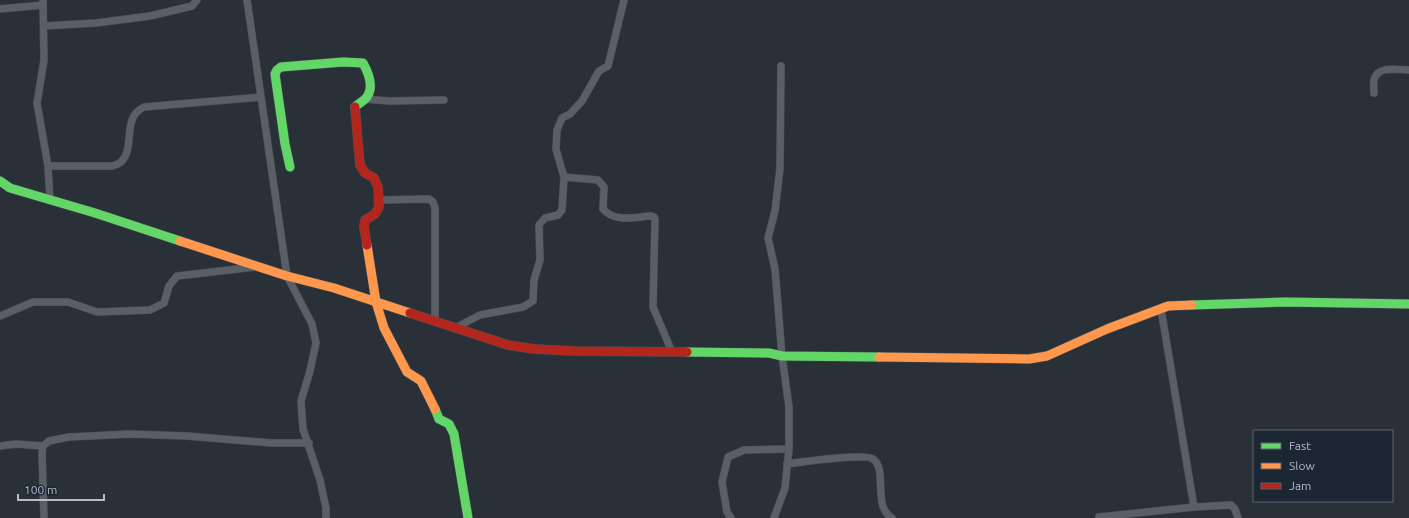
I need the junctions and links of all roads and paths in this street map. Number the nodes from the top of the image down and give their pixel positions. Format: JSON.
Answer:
{"nodes":[{"id":1,"x":197,"y":0,"type":"edge"},
{"id":2,"x":247,"y":0,"type":"edge"},
{"id":3,"x":624,"y":0,"type":"edge"},
{"id":4,"x":43,"y":3,"type":"edge"},
{"id":5,"x":0,"y":9,"type":"edge"},
{"id":6,"x":44,"y":26,"type":"junction"},
{"id":7,"x":781,"y":66,"type":"dead end"},
{"id":8,"x":1409,"y":70,"type":"edge"},
{"id":9,"x":1374,"y":93,"type":"dead end"},
{"id":10,"x":261,"y":97,"type":"junction"},
{"id":11,"x":365,"y":99,"type":"junction"},
{"id":12,"x":444,"y":100,"type":"dead end"},
{"id":13,"x":48,"y":166,"type":"junction"},
{"id":14,"x":290,"y":167,"type":"dead end"},
{"id":15,"x":564,"y":177,"type":"junction"},
{"id":16,"x":0,"y":181,"type":"edge"},
{"id":17,"x":50,"y":200,"type":"junction"},
{"id":18,"x":379,"y":200,"type":"junction"},
{"id":19,"x":259,"y":266,"type":"junction"},
{"id":20,"x":287,"y":276,"type":"junction"},
{"id":21,"x":376,"y":302,"type":"junction"},
{"id":22,"x":1409,"y":304,"type":"edge"},
{"id":23,"x":1161,"y":309,"type":"junction"},
{"id":24,"x":0,"y":316,"type":"edge"},
{"id":25,"x":436,"y":321,"type":"junction"},
{"id":26,"x":457,"y":327,"type":"junction"},
{"id":27,"x":672,"y":352,"type":"junction"},
{"id":28,"x":782,"y":356,"type":"junction"},
{"id":29,"x":309,"y":444,"type":"junction"},
{"id":30,"x":0,"y":446,"type":"edge"},
{"id":31,"x":43,"y":446,"type":"junction"},
{"id":32,"x":789,"y":449,"type":"junction"},
{"id":33,"x":788,"y":464,"type":"junction"},
{"id":34,"x":1194,"y":507,"type":"junction"},
{"id":35,"x":1099,"y":517,"type":"dead end"},
{"id":36,"x":44,"y":518,"type":"edge"},
{"id":37,"x":326,"y":518,"type":"edge"},
{"id":38,"x":468,"y":518,"type":"edge"},
{"id":39,"x":731,"y":518,"type":"edge"},
{"id":40,"x":774,"y":518,"type":"edge"},
{"id":41,"x":892,"y":518,"type":"edge"},
{"id":42,"x":1238,"y":518,"type":"edge"}],
"edges":[{"from":1,"to":6,"type":"street"},
{"from":2,"to":10,"type":"street"},
{"from":3,"to":15,"type":"street"},
{"from":4,"to":5,"type":"street"},
{"from":4,"to":6,"type":"street"},
{"from":6,"to":13,"type":"street"},
{"from":7,"to":28,"type":"street"},
{"from":8,"to":9,"type":"street"},
{"from":10,"to":13,"type":"street"},
{"from":10,"to":20,"type":"street"},
{"from":11,"to":12,"type":"street"},
{"from":11,"to":14,"type":"street"},
{"from":11,"to":18,"type":"street"},
{"from":13,"to":17,"type":"street"},
{"from":15,"to":26,"type":"street"},
{"from":15,"to":27,"type":"street"},
{"from":16,"to":17,"type":"street"},
{"from":17,"to":19,"type":"street"},
{"from":18,"to":21,"type":"street"},
{"from":18,"to":25,"type":"street"},
{"from":19,"to":20,"type":"street"},
{"from":19,"to":24,"type":"street"},
{"from":20,"to":21,"type":"street"},
{"from":20,"to":29,"type":"street"},
{"from":21,"to":25,"type":"street"},
{"from":21,"to":38,"type":"street"},
{"from":22,"to":23,"type":"street"},
{"from":23,"to":28,"type":"street"},
{"from":23,"to":34,"type":"street"},
{"from":25,"to":26,"type":"street"},
{"from":26,"to":27,"type":"street"},
{"from":27,"to":28,"type":"street"},
{"from":28,"to":32,"type":"street"},
{"from":29,"to":31,"type":"street"},
{"from":29,"to":37,"type":"street"},
{"from":30,"to":31,"type":"street"},
{"from":31,"to":36,"type":"street"},
{"from":32,"to":33,"type":"street"},
{"from":32,"to":39,"type":"street"},
{"from":33,"to":40,"type":"street"},
{"from":33,"to":41,"type":"street"},
{"from":34,"to":35,"type":"street"},
{"from":34,"to":42,"type":"street"}]}
